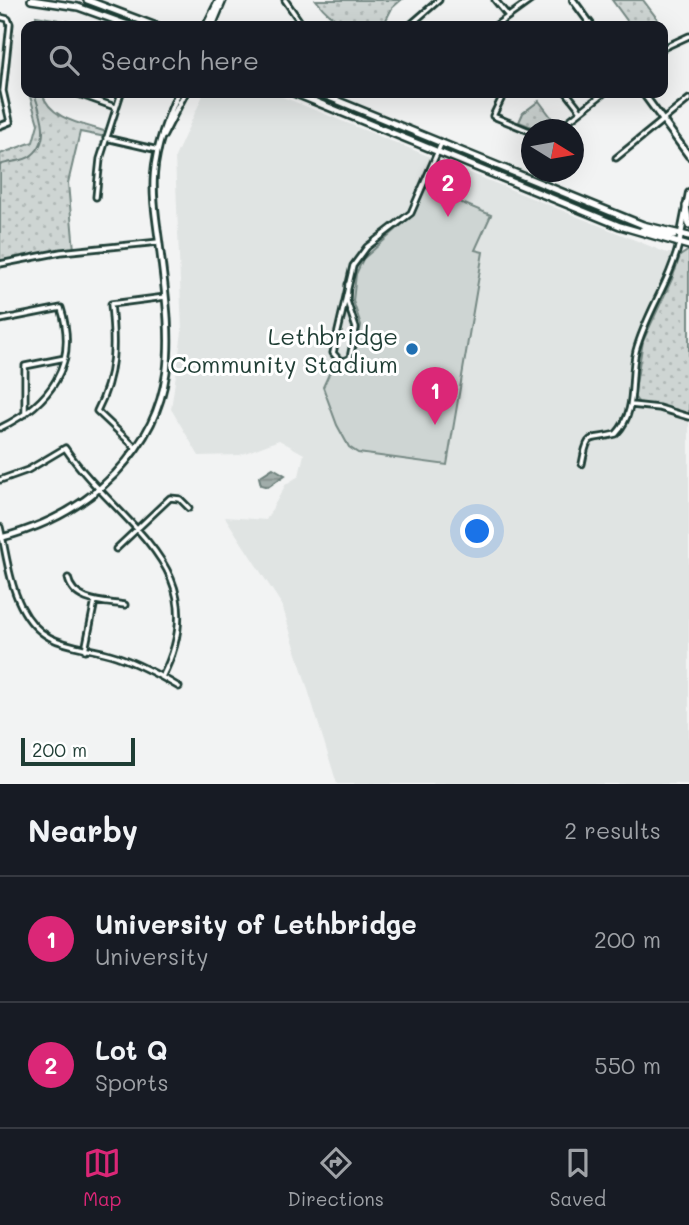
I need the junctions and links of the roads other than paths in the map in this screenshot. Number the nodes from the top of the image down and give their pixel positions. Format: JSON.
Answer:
{"nodes":[{"id":1,"x":31,"y":0,"type":"edge"},
{"id":2,"x":88,"y":0,"type":"edge"},
{"id":3,"x":221,"y":0,"type":"edge"},
{"id":4,"x":285,"y":0,"type":"edge"},
{"id":5,"x":439,"y":0,"type":"edge"},
{"id":6,"x":495,"y":0,"type":"edge"},
{"id":7,"x":531,"y":0,"type":"edge"},
{"id":8,"x":573,"y":0,"type":"edge"},
{"id":9,"x":508,"y":16,"type":"junction"},
{"id":10,"x":0,"y":17,"type":"edge"},
{"id":11,"x":119,"y":21,"type":"edge"},
{"id":12,"x":143,"y":21,"type":"edge"},
{"id":13,"x":209,"y":21,"type":"edge"},
{"id":14,"x":214,"y":21,"type":"edge"},
{"id":15,"x":300,"y":21,"type":"edge"},
{"id":16,"x":415,"y":21,"type":"edge"},
{"id":17,"x":502,"y":21,"type":"edge"},
{"id":18,"x":588,"y":21,"type":"edge"},
{"id":19,"x":689,"y":36,"type":"edge"},
{"id":20,"x":668,"y":46,"type":"edge"},
{"id":21,"x":90,"y":98,"type":"edge"},
{"id":22,"x":118,"y":98,"type":"edge"},
{"id":23,"x":176,"y":98,"type":"edge"},
{"id":24,"x":182,"y":98,"type":"edge"},
{"id":25,"x":307,"y":98,"type":"edge"},
{"id":26,"x":329,"y":98,"type":"edge"},
{"id":27,"x":502,"y":98,"type":"edge"},
{"id":28,"x":571,"y":98,"type":"edge"},
{"id":29,"x":598,"y":98,"type":"edge"},
{"id":30,"x":647,"y":98,"type":"edge"},
{"id":31,"x":689,"y":99,"type":"edge"},
{"id":32,"x":114,"y":107,"type":"junction"},
{"id":33,"x":581,"y":111,"type":"junction"},
{"id":34,"x":571,"y":119,"type":"edge"},
{"id":35,"x":664,"y":120,"type":"junction"},
{"id":36,"x":0,"y":126,"type":"edge"},
{"id":37,"x":521,"y":128,"type":"edge"},
{"id":38,"x":106,"y":138,"type":"junction"},
{"id":39,"x":161,"y":139,"type":"junction"},
{"id":40,"x":440,"y":148,"type":"junction"},
{"id":41,"x":158,"y":150,"type":"junction"},
{"id":42,"x":689,"y":156,"type":"edge"},
{"id":43,"x":616,"y":158,"type":"dead end"},
{"id":44,"x":689,"y":193,"type":"edge"},
{"id":45,"x":96,"y":197,"type":"dead end"},
{"id":46,"x":686,"y":206,"type":"junction"},
{"id":47,"x":689,"y":225,"type":"edge"},
{"id":48,"x":632,"y":230,"type":"junction"},
{"id":49,"x":680,"y":235,"type":"junction"},
{"id":50,"x":689,"y":241,"type":"edge"},
{"id":51,"x":159,"y":242,"type":"junction"},
{"id":52,"x":678,"y":244,"type":"junction"},
{"id":53,"x":0,"y":264,"type":"edge"},
{"id":54,"x":348,"y":285,"type":"junction"},
{"id":55,"x":166,"y":297,"type":"junction"},
{"id":56,"x":0,"y":320,"type":"edge"},
{"id":57,"x":65,"y":358,"type":"junction"},
{"id":58,"x":631,"y":405,"type":"junction"},
{"id":59,"x":25,"y":414,"type":"junction"},
{"id":60,"x":689,"y":417,"type":"edge"},
{"id":61,"x":0,"y":428,"type":"edge"},
{"id":62,"x":137,"y":450,"type":"junction"},
{"id":63,"x":582,"y":464,"type":"dead end"},
{"id":64,"x":0,"y":480,"type":"edge"},
{"id":65,"x":100,"y":489,"type":"junction"},
{"id":66,"x":189,"y":508,"type":"dead end"},
{"id":67,"x":0,"y":527,"type":"edge"},
{"id":68,"x":138,"y":530,"type":"junction"},
{"id":69,"x":1,"y":538,"type":"edge"},
{"id":70,"x":116,"y":549,"type":"dead end"},
{"id":71,"x":68,"y":578,"type":"dead end"},
{"id":72,"x":95,"y":601,"type":"junction"},
{"id":73,"x":125,"y":605,"type":"dead end"},
{"id":74,"x":85,"y":650,"type":"junction"},
{"id":75,"x":162,"y":677,"type":"junction"},
{"id":76,"x":179,"y":688,"type":"dead end"}],
"edges":[{"from":1,"to":11,"type":"main road"},
{"from":2,"to":12,"type":"main road"},
{"from":3,"to":13,"type":"main road"},
{"from":3,"to":14,"type":"main road"},
{"from":4,"to":15,"type":"street"},
{"from":5,"to":16,"type":"street"},
{"from":6,"to":9,"type":"street"},
{"from":7,"to":9,"type":"street"},
{"from":8,"to":18,"type":"street"},
{"from":9,"to":17,"type":"street"},
{"from":10,"to":36,"type":"street"},
{"from":19,"to":20,"type":"street"},
{"from":21,"to":32,"type":"street"},
{"from":22,"to":32,"type":"street"},
{"from":23,"to":39,"type":"street"},
{"from":24,"to":39,"type":"street"},
{"from":25,"to":40,"type":"main road"},
{"from":26,"to":40,"type":"main road"},
{"from":27,"to":37,"type":"street"},
{"from":28,"to":33,"type":"street"},
{"from":29,"to":33,"type":"street"},
{"from":30,"to":35,"type":"street"},
{"from":31,"to":35,"type":"street"},
{"from":32,"to":38,"type":"street"},
{"from":33,"to":34,"type":"street"},
{"from":35,"to":42,"type":"street"},
{"from":35,"to":43,"type":"street"},
{"from":38,"to":41,"type":"street"},
{"from":38,"to":45,"type":"street"},
{"from":39,"to":41,"type":"street"},
{"from":40,"to":48,"type":"main road"},
{"from":40,"to":49,"type":"main road"},
{"from":40,"to":54,"type":"street"},
{"from":41,"to":51,"type":"street"},
{"from":44,"to":46,"type":"street"},
{"from":46,"to":47,"type":"main road"},
{"from":46,"to":49,"type":"street"},
{"from":48,"to":49,"type":"main road"},
{"from":48,"to":52,"type":"main road"},
{"from":49,"to":50,"type":"main road"},
{"from":49,"to":52,"type":"street"},
{"from":50,"to":52,"type":"main road"},
{"from":51,"to":53,"type":"street"},
{"from":51,"to":55,"type":"street"},
{"from":52,"to":58,"type":"street"},
{"from":54,"to":54,"type":"street"},
{"from":55,"to":62,"type":"street"},
{"from":55,"to":62,"type":"street"},
{"from":56,"to":57,"type":"street"},
{"from":57,"to":59,"type":"street"},
{"from":57,"to":59,"type":"street"},
{"from":58,"to":60,"type":"street"},
{"from":58,"to":63,"type":"street"},
{"from":59,"to":61,"type":"street"},
{"from":62,"to":65,"type":"street"},
{"from":64,"to":65,"type":"street"},
{"from":65,"to":68,"type":"street"},
{"from":65,"to":69,"type":"street"},
{"from":66,"to":68,"type":"street"},
{"from":67,"to":69,"type":"street"},
{"from":68,"to":70,"type":"street"},
{"from":68,"to":75,"type":"street"},
{"from":69,"to":74,"type":"street"},
{"from":71,"to":72,"type":"street"},
{"from":72,"to":73,"type":"street"},
{"from":72,"to":74,"type":"street"},
{"from":74,"to":75,"type":"street"},
{"from":75,"to":76,"type":"street"}]}
